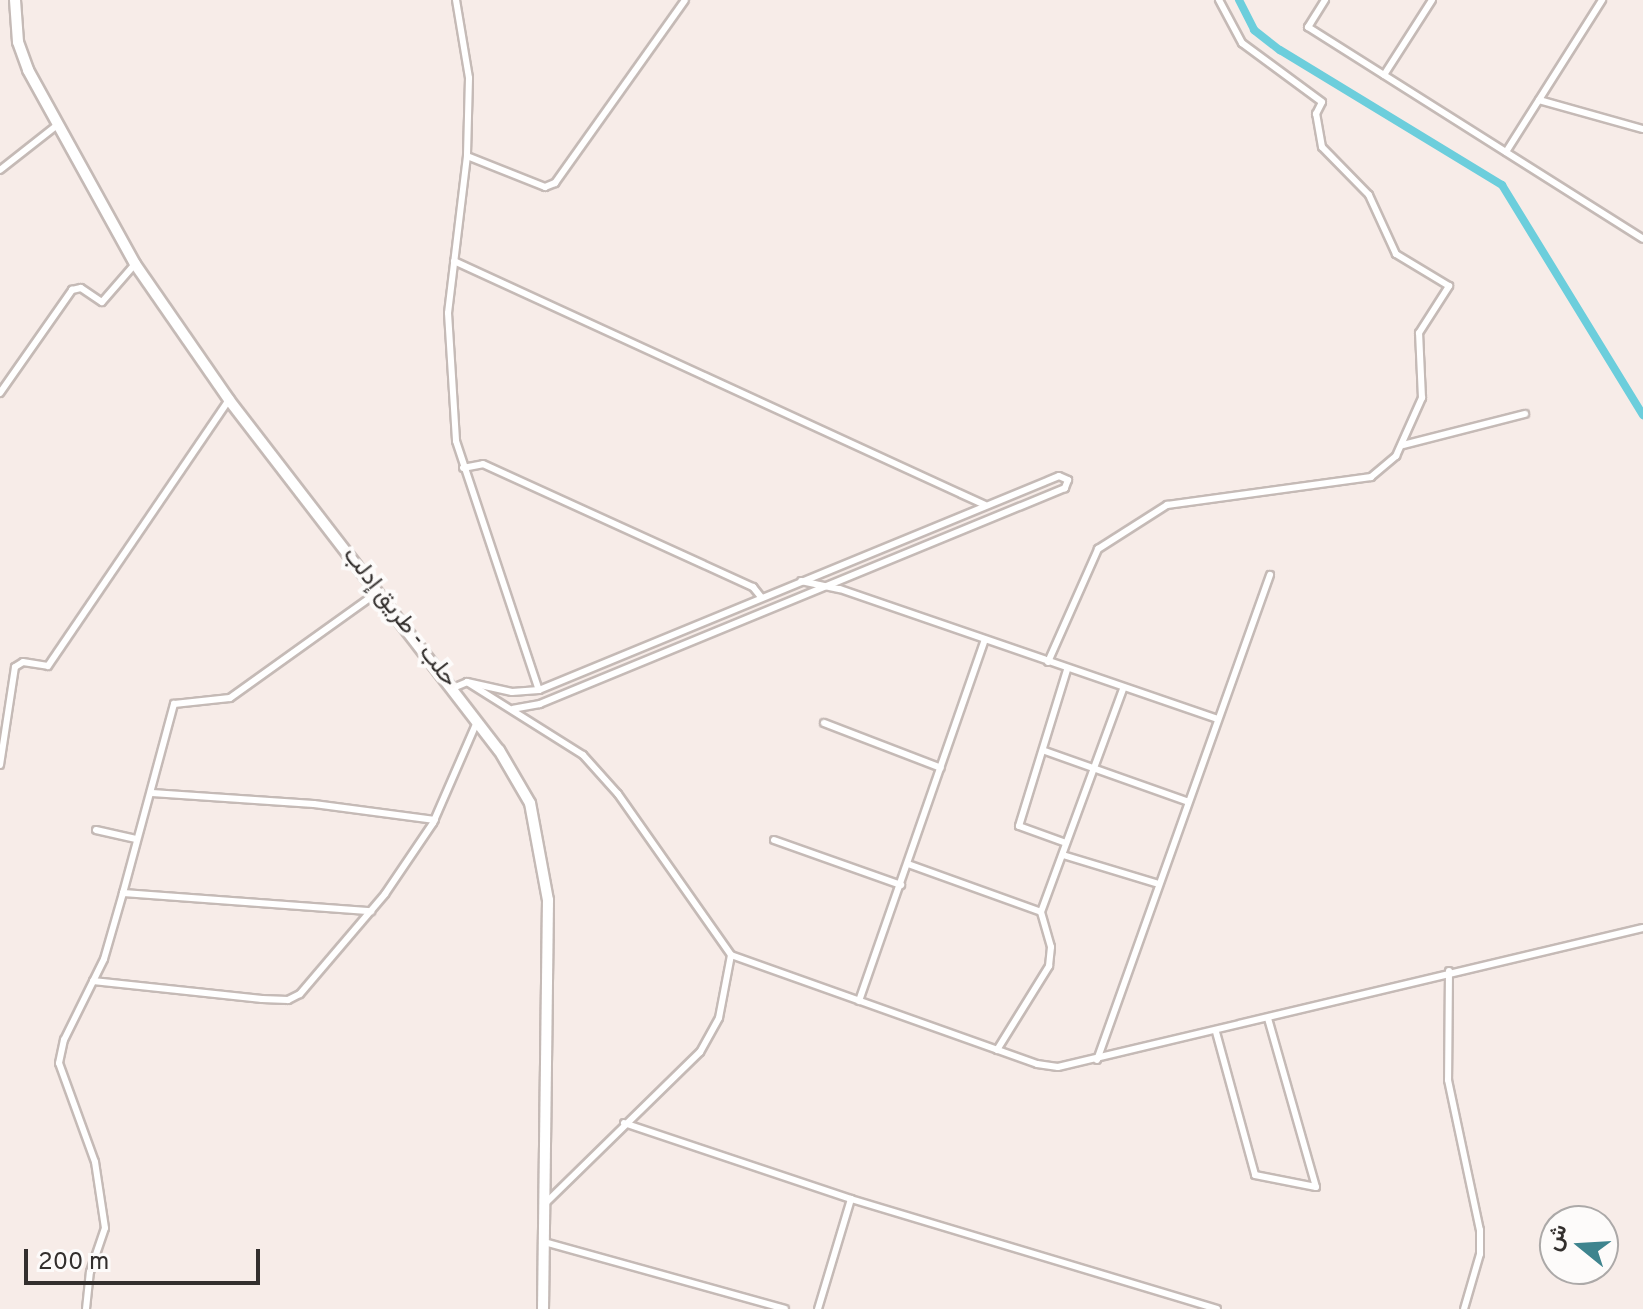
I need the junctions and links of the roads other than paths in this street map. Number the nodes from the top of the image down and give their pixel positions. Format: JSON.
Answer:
{"nodes":[{"id":1,"x":15,"y":0,"type":"edge"},
{"id":2,"x":456,"y":0,"type":"edge"},
{"id":3,"x":685,"y":0,"type":"edge"},
{"id":4,"x":1219,"y":0,"type":"edge"},
{"id":5,"x":1325,"y":0,"type":"edge"},
{"id":6,"x":1432,"y":0,"type":"edge"},
{"id":7,"x":1602,"y":0,"type":"edge"},
{"id":8,"x":1384,"y":75,"type":"junction"},
{"id":9,"x":1539,"y":100,"type":"junction"},
{"id":10,"x":56,"y":126,"type":"junction"},
{"id":11,"x":1643,"y":129,"type":"edge"},
{"id":12,"x":1506,"y":152,"type":"junction"},
{"id":13,"x":467,"y":156,"type":"junction"},
{"id":14,"x":0,"y":170,"type":"edge"},
{"id":15,"x":1643,"y":239,"type":"edge"},
{"id":16,"x":454,"y":261,"type":"junction"},
{"id":17,"x":135,"y":264,"type":"junction"},
{"id":18,"x":0,"y":393,"type":"edge"},
{"id":19,"x":229,"y":400,"type":"junction"},
{"id":20,"x":1525,"y":414,"type":"dead end"},
{"id":21,"x":1403,"y":445,"type":"junction"},
{"id":22,"x":463,"y":468,"type":"junction"},
{"id":23,"x":986,"y":505,"type":"junction"},
{"id":24,"x":1270,"y":575,"type":"dead end"},
{"id":25,"x":801,"y":581,"type":"junction"},
{"id":26,"x":817,"y":586,"type":"junction"},
{"id":27,"x":378,"y":592,"type":"junction"},
{"id":28,"x":761,"y":597,"type":"junction"},
{"id":29,"x":985,"y":640,"type":"junction"},
{"id":30,"x":1048,"y":662,"type":"junction"},
{"id":31,"x":1067,"y":670,"type":"junction"},
{"id":32,"x":467,"y":682,"type":"junction"},
{"id":33,"x":453,"y":688,"type":"junction"},
{"id":34,"x":1123,"y":689,"type":"junction"},
{"id":35,"x":539,"y":690,"type":"junction"},
{"id":36,"x":513,"y":709,"type":"junction"},
{"id":37,"x":1217,"y":719,"type":"junction"},
{"id":38,"x":477,"y":720,"type":"junction"},
{"id":39,"x":824,"y":723,"type":"dead end"},
{"id":40,"x":1045,"y":751,"type":"junction"},
{"id":41,"x":0,"y":765,"type":"edge"},
{"id":42,"x":941,"y":768,"type":"junction"},
{"id":43,"x":1094,"y":768,"type":"junction"},
{"id":44,"x":152,"y":793,"type":"junction"},
{"id":45,"x":1186,"y":801,"type":"junction"},
{"id":46,"x":435,"y":820,"type":"junction"},
{"id":47,"x":96,"y":830,"type":"dead end"},
{"id":48,"x":136,"y":839,"type":"junction"},
{"id":49,"x":774,"y":840,"type":"dead end"},
{"id":50,"x":1066,"y":843,"type":"junction"},
{"id":51,"x":1063,"y":855,"type":"junction"},
{"id":52,"x":908,"y":864,"type":"junction"},
{"id":53,"x":1156,"y":883,"type":"junction"},
{"id":54,"x":901,"y":885,"type":"junction"},
{"id":55,"x":123,"y":893,"type":"junction"},
{"id":56,"x":371,"y":911,"type":"junction"},
{"id":57,"x":1041,"y":912,"type":"junction"},
{"id":58,"x":1643,"y":928,"type":"edge"},
{"id":59,"x":731,"y":955,"type":"junction"},
{"id":60,"x":1449,"y":971,"type":"junction"},
{"id":61,"x":93,"y":981,"type":"junction"},
{"id":62,"x":859,"y":1001,"type":"junction"},
{"id":63,"x":1268,"y":1019,"type":"junction"},
{"id":64,"x":1216,"y":1032,"type":"junction"},
{"id":65,"x":997,"y":1050,"type":"junction"},
{"id":66,"x":1097,"y":1060,"type":"junction"},
{"id":67,"x":624,"y":1123,"type":"junction"},
{"id":68,"x":851,"y":1199,"type":"junction"},
{"id":69,"x":544,"y":1205,"type":"junction"},
{"id":70,"x":544,"y":1242,"type":"junction"},
{"id":71,"x":86,"y":1309,"type":"edge"},
{"id":72,"x":543,"y":1309,"type":"edge"},
{"id":73,"x":785,"y":1309,"type":"edge"},
{"id":74,"x":818,"y":1309,"type":"edge"},
{"id":75,"x":1217,"y":1309,"type":"edge"},
{"id":76,"x":1464,"y":1309,"type":"edge"}],
"edges":[{"from":1,"to":10,"type":"highway","name":"حلب - طريق إدلب"},
{"from":2,"to":13,"type":"street"},
{"from":3,"to":13,"type":"street"},
{"from":4,"to":21,"type":"street"},
{"from":5,"to":8,"type":"street"},
{"from":6,"to":8,"type":"street"},
{"from":7,"to":9,"type":"street"},
{"from":8,"to":12,"type":"street"},
{"from":9,"to":11,"type":"street"},
{"from":9,"to":12,"type":"street"},
{"from":10,"to":14,"type":"street"},
{"from":10,"to":17,"type":"highway","name":"حلب - طريق إدلب"},
{"from":12,"to":15,"type":"street"},
{"from":13,"to":16,"type":"street"},
{"from":16,"to":22,"type":"street"},
{"from":16,"to":23,"type":"street"},
{"from":17,"to":18,"type":"street"},
{"from":17,"to":19,"type":"highway","name":"حلب - طريق إدلب"},
{"from":19,"to":27,"type":"highway","name":"حلب - طريق إدلب"},
{"from":19,"to":41,"type":"street"},
{"from":20,"to":21,"type":"street"},
{"from":21,"to":30,"type":"street"},
{"from":22,"to":28,"type":"street"},
{"from":22,"to":35,"type":"street"},
{"from":23,"to":25,"type":"street"},
{"from":23,"to":26,"type":"street"},
{"from":24,"to":37,"type":"street"},
{"from":25,"to":26,"type":"street"},
{"from":25,"to":28,"type":"street"},
{"from":26,"to":29,"type":"street"},
{"from":26,"to":36,"type":"street"},
{"from":27,"to":33,"type":"highway","name":"حلب - طريق إدلب"},
{"from":27,"to":44,"type":"street"},
{"from":28,"to":35,"type":"street"},
{"from":29,"to":30,"type":"street"},
{"from":29,"to":42,"type":"street"},
{"from":30,"to":31,"type":"street"},
{"from":31,"to":34,"type":"street"},
{"from":31,"to":40,"type":"street"},
{"from":32,"to":33,"type":"street"},
{"from":32,"to":35,"type":"street"},
{"from":32,"to":36,"type":"street"},
{"from":33,"to":38,"type":"highway","name":"حلب - طريق إدلب"},
{"from":34,"to":37,"type":"street"},
{"from":34,"to":43,"type":"street"},
{"from":36,"to":59,"type":"street"},
{"from":37,"to":45,"type":"street"},
{"from":38,"to":46,"type":"street"},
{"from":38,"to":69,"type":"highway","name":"حلب - طريق إدلب"},
{"from":39,"to":42,"type":"street"},
{"from":40,"to":43,"type":"street"},
{"from":40,"to":50,"type":"street"},
{"from":42,"to":52,"type":"street"},
{"from":43,"to":45,"type":"street"},
{"from":43,"to":50,"type":"street"},
{"from":44,"to":46,"type":"street"},
{"from":44,"to":48,"type":"street"},
{"from":45,"to":53,"type":"street"},
{"from":46,"to":56,"type":"street"},
{"from":47,"to":48,"type":"street"},
{"from":48,"to":55,"type":"street"},
{"from":49,"to":54,"type":"street"},
{"from":50,"to":51,"type":"street"},
{"from":51,"to":53,"type":"street"},
{"from":51,"to":57,"type":"street"},
{"from":52,"to":54,"type":"street"},
{"from":52,"to":57,"type":"street"},
{"from":53,"to":66,"type":"street"},
{"from":54,"to":62,"type":"street"},
{"from":55,"to":56,"type":"street"},
{"from":55,"to":61,"type":"street"},
{"from":56,"to":61,"type":"street"},
{"from":57,"to":65,"type":"street"},
{"from":58,"to":60,"type":"street"},
{"from":59,"to":62,"type":"street"},
{"from":59,"to":67,"type":"street"},
{"from":60,"to":63,"type":"street"},
{"from":60,"to":76,"type":"street"},
{"from":61,"to":71,"type":"street"},
{"from":62,"to":65,"type":"street"},
{"from":63,"to":64,"type":"street"},
{"from":63,"to":64,"type":"street"},
{"from":64,"to":66,"type":"street"},
{"from":65,"to":66,"type":"street"},
{"from":67,"to":68,"type":"street"},
{"from":67,"to":69,"type":"street"},
{"from":68,"to":74,"type":"street"},
{"from":68,"to":75,"type":"street"},
{"from":69,"to":70,"type":"highway","name":"حلب - طريق إدلب"},
{"from":70,"to":72,"type":"highway","name":"حلب - طريق إدلب"},
{"from":70,"to":73,"type":"street"}]}
